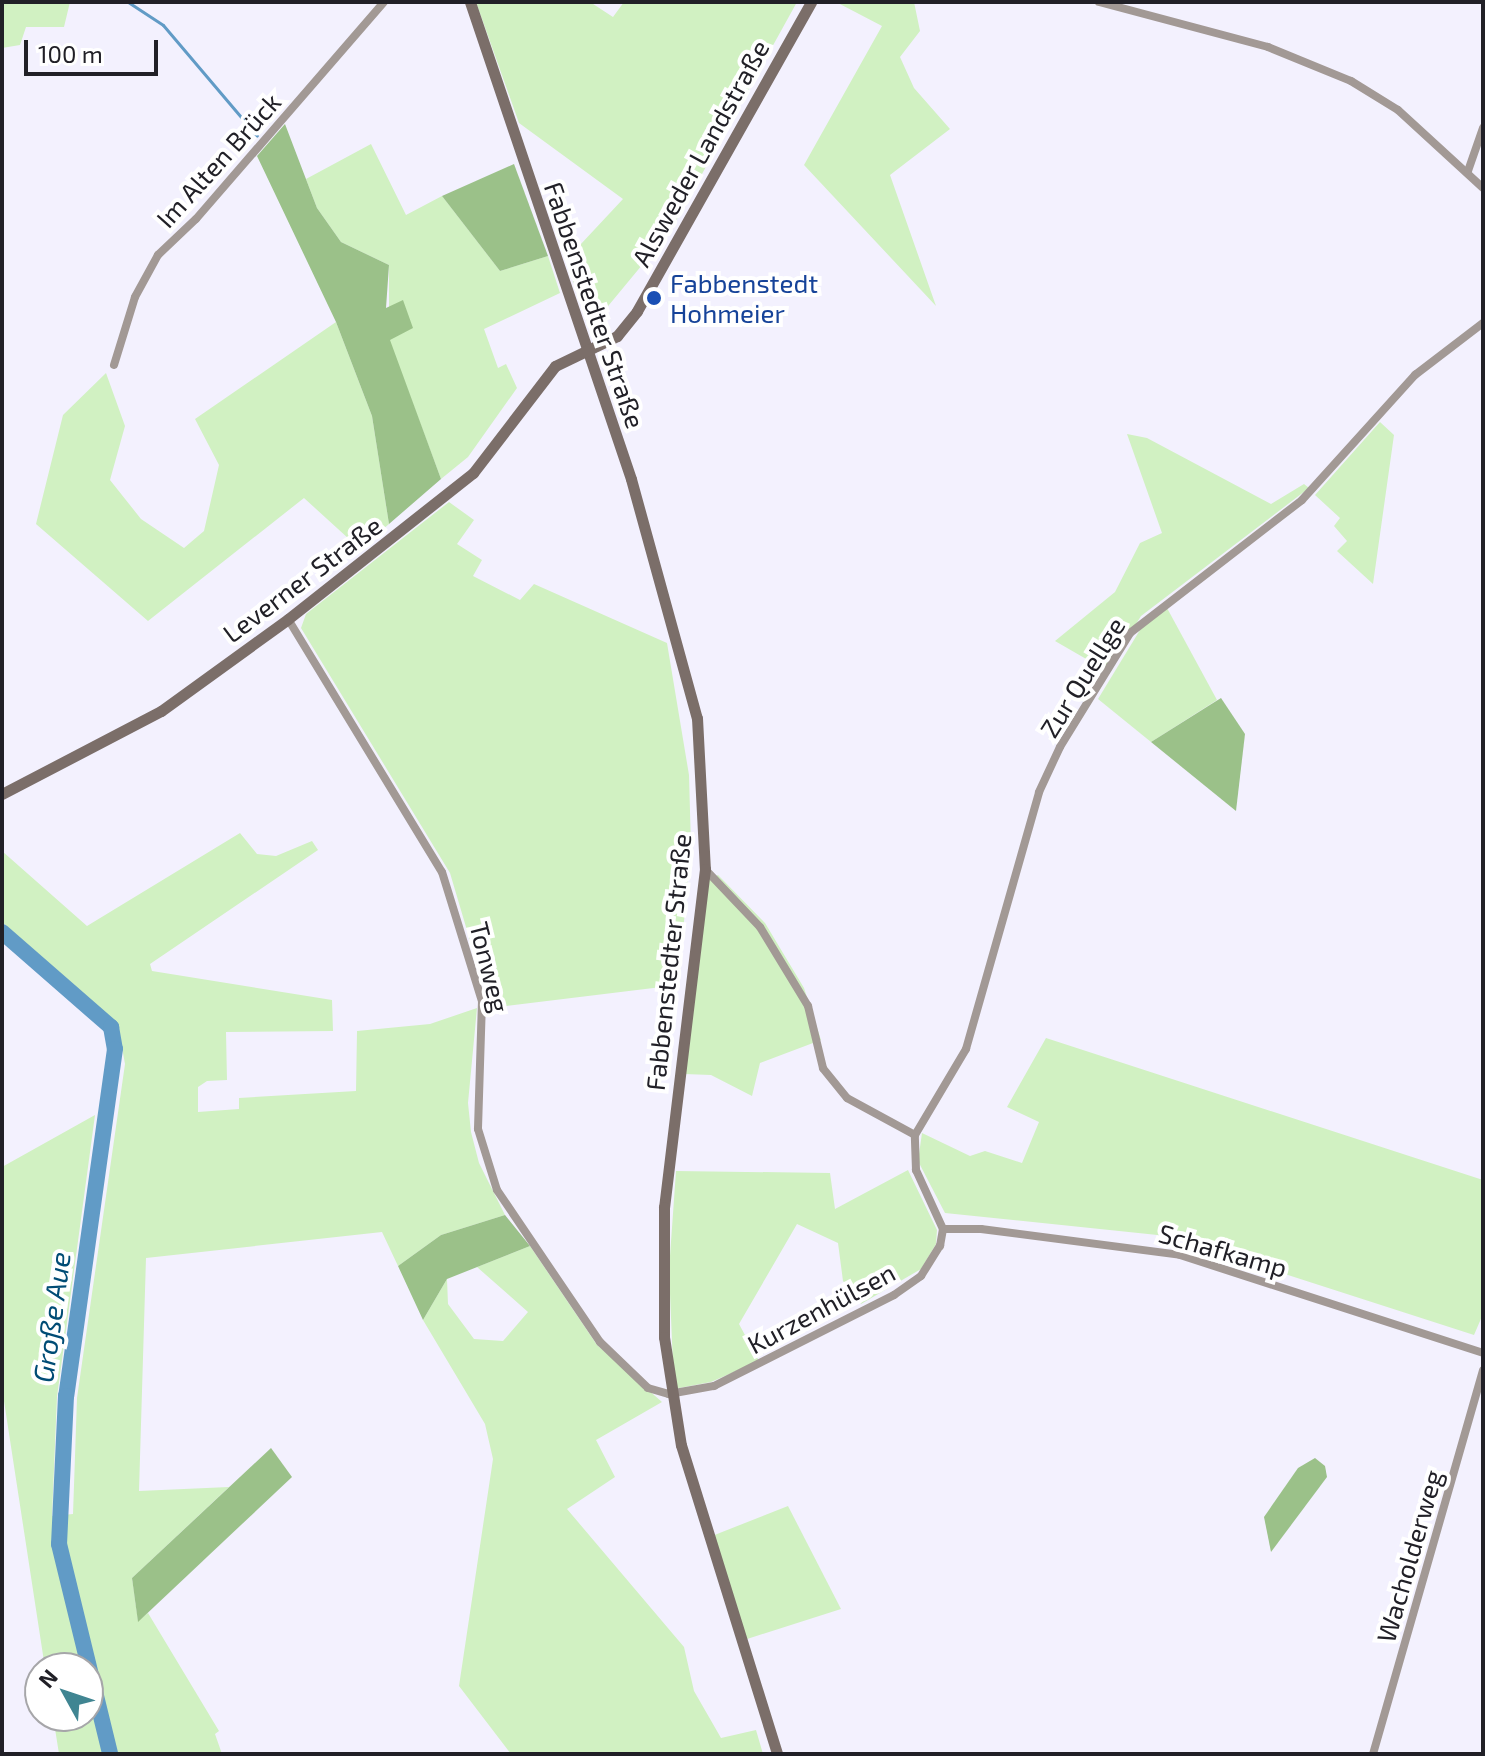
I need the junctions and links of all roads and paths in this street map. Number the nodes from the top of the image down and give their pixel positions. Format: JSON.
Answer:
{"nodes":[{"id":1,"x":384,"y":2,"type":"edge"},
{"id":2,"x":470,"y":2,"type":"edge"},
{"id":3,"x":811,"y":2,"type":"edge"},
{"id":4,"x":1099,"y":2,"type":"edge"},
{"id":5,"x":1483,"y":128,"type":"edge"},
{"id":6,"x":1468,"y":171,"type":"junction"},
{"id":7,"x":1483,"y":188,"type":"edge"},
{"id":8,"x":1483,"y":323,"type":"edge"},
{"id":9,"x":587,"y":350,"type":"junction"},
{"id":10,"x":114,"y":365,"type":"dead end"},
{"id":11,"x":288,"y":619,"type":"junction"},
{"id":12,"x":2,"y":794,"type":"edge"},
{"id":13,"x":705,"y":869,"type":"junction"},
{"id":14,"x":915,"y":1135,"type":"junction"},
{"id":15,"x":943,"y":1229,"type":"junction"},
{"id":16,"x":1483,"y":1353,"type":"edge"},
{"id":17,"x":1483,"y":1370,"type":"edge"},
{"id":18,"x":669,"y":1394,"type":"junction"},
{"id":19,"x":1373,"y":1752,"type":"edge"},
{"id":20,"x":777,"y":1754,"type":"edge"},
{"id":21,"x":1386,"y":1754,"type":"edge"}],
"edges":[{"from":1,"to":10,"type":"street","name":"Im Alten Brück"},
{"from":2,"to":9,"type":"street","name":"Fabbenstedter Straße"},
{"from":3,"to":9,"type":"street","name":"Alsweder Landstraße"},
{"from":4,"to":6,"type":"street"},
{"from":5,"to":6,"type":"street"},
{"from":6,"to":7,"type":"street"},
{"from":8,"to":14,"type":"street","name":"Zur Quellge"},
{"from":9,"to":11,"type":"street","name":"Leverner Straße"},
{"from":9,"to":13,"type":"street","name":"Fabbenstedter Straße"},
{"from":11,"to":12,"type":"street","name":"Leverner Straße"},
{"from":11,"to":18,"type":"street","name":"Tonweg"},
{"from":13,"to":14,"type":"street"},
{"from":13,"to":18,"type":"street","name":"Fabbenstedter Straße"},
{"from":14,"to":15,"type":"street"},
{"from":15,"to":16,"type":"street","name":"Schafkamp"},
{"from":15,"to":18,"type":"street","name":"Kurzenhülsen"},
{"from":17,"to":19,"type":"street","name":"Wacholderweg"},
{"from":18,"to":20,"type":"street","name":"Fabbenstedter Straße"},
{"from":19,"to":21,"type":"street"}]}
